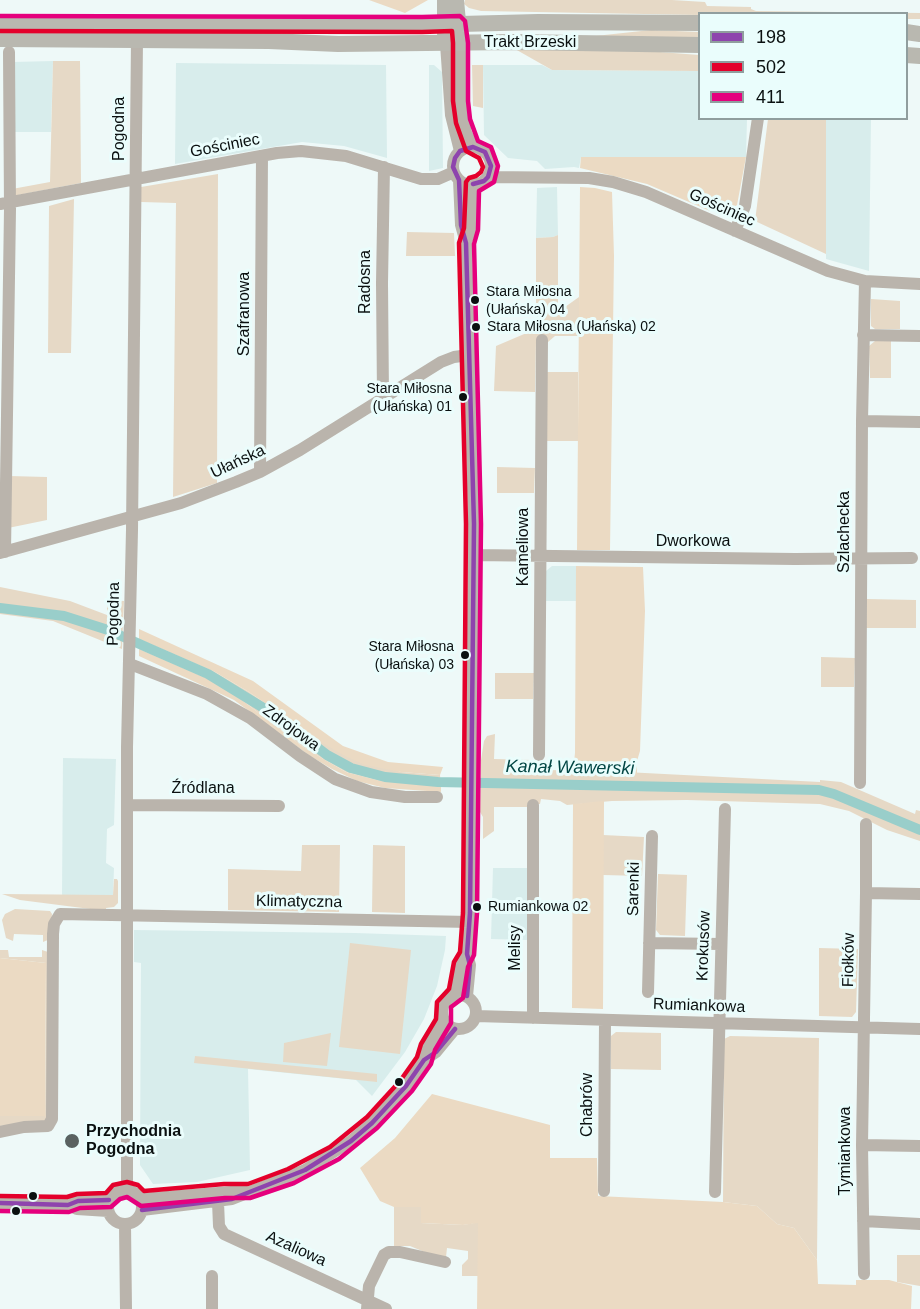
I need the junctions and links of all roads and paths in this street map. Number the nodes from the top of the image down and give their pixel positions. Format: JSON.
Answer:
{"nodes":[{"id":1,"x":445,"y":0,"type":"edge"},
{"id":2,"x":456,"y":0,"type":"edge"},
{"id":3,"x":0,"y":22,"type":"edge"},
{"id":4,"x":698,"y":23,"type":"edge"},
{"id":5,"x":451,"y":24,"type":"junction"},
{"id":6,"x":137,"y":40,"type":"junction"},
{"id":7,"x":454,"y":43,"type":"junction"},
{"id":8,"x":5,"y":45,"type":"edge"},
{"id":9,"x":698,"y":45,"type":"edge"},
{"id":10,"x":758,"y":120,"type":"edge"},
{"id":11,"x":473,"y":147,"type":"junction"},
{"id":12,"x":460,"y":151,"type":"junction"},
{"id":13,"x":262,"y":156,"type":"junction"},
{"id":14,"x":384,"y":167,"type":"junction"},
{"id":15,"x":489,"y":171,"type":"junction"},
{"id":16,"x":456,"y":176,"type":"junction"},
{"id":17,"x":136,"y":179,"type":"junction"},
{"id":18,"x":473,"y":184,"type":"junction"},
{"id":19,"x":5,"y":203,"type":"edge"},
{"id":20,"x":735,"y":231,"type":"junction"},
{"id":21,"x":466,"y":243,"type":"junction"},
{"id":22,"x":865,"y":281,"type":"junction"},
{"id":23,"x":920,"y":285,"type":"edge"},
{"id":24,"x":863,"y":335,"type":"junction"},
{"id":25,"x":920,"y":336,"type":"edge"},
{"id":26,"x":542,"y":340,"type":"dead end"},
{"id":27,"x":469,"y":355,"type":"junction"},
{"id":28,"x":383,"y":397,"type":"junction"},
{"id":29,"x":862,"y":421,"type":"junction"},
{"id":30,"x":920,"y":422,"type":"edge"},
{"id":31,"x":260,"y":472,"type":"junction"},
{"id":32,"x":132,"y":518,"type":"junction"},
{"id":33,"x":3,"y":553,"type":"edge"},
{"id":34,"x":474,"y":555,"type":"junction"},
{"id":35,"x":541,"y":556,"type":"junction"},
{"id":36,"x":912,"y":558,"type":"dead end"},
{"id":37,"x":862,"y":559,"type":"junction"},
{"id":38,"x":130,"y":664,"type":"junction"},
{"id":39,"x":539,"y":755,"type":"dead end"},
{"id":40,"x":860,"y":783,"type":"dead end"},
{"id":41,"x":437,"y":797,"type":"dead end"},
{"id":42,"x":128,"y":805,"type":"junction"},
{"id":43,"x":279,"y":806,"type":"dead end"},
{"id":44,"x":533,"y":806,"type":"dead end"},
{"id":45,"x":725,"y":809,"type":"dead end"},
{"id":46,"x":866,"y":824,"type":"dead end"},
{"id":47,"x":652,"y":836,"type":"dead end"},
{"id":48,"x":866,"y":893,"type":"junction"},
{"id":49,"x":920,"y":894,"type":"edge"},
{"id":50,"x":127,"y":915,"type":"junction"},
{"id":51,"x":470,"y":922,"type":"junction"},
{"id":52,"x":650,"y":943,"type":"junction"},
{"id":53,"x":721,"y":944,"type":"junction"},
{"id":54,"x":648,"y":992,"type":"dead end"},
{"id":55,"x":461,"y":995,"type":"junction"},
{"id":56,"x":476,"y":1016,"type":"junction"},
{"id":57,"x":533,"y":1018,"type":"junction"},
{"id":58,"x":444,"y":1020,"type":"junction"},
{"id":59,"x":605,"y":1020,"type":"junction"},
{"id":60,"x":718,"y":1022,"type":"junction"},
{"id":61,"x":864,"y":1027,"type":"junction"},
{"id":62,"x":455,"y":1029,"type":"junction"},
{"id":63,"x":920,"y":1029,"type":"edge"},
{"id":64,"x":424,"y":1060,"type":"junction"},
{"id":65,"x":0,"y":1132,"type":"edge"},
{"id":66,"x":862,"y":1145,"type":"junction"},
{"id":67,"x":920,"y":1146,"type":"edge"},
{"id":68,"x":127,"y":1189,"type":"junction"},
{"id":69,"x":249,"y":1191,"type":"junction"},
{"id":70,"x":604,"y":1191,"type":"dead end"},
{"id":71,"x":715,"y":1192,"type":"dead end"},
{"id":72,"x":218,"y":1202,"type":"junction"},
{"id":73,"x":0,"y":1203,"type":"edge"},
{"id":74,"x":142,"y":1205,"type":"junction"},
{"id":75,"x":108,"y":1206,"type":"junction"},
{"id":76,"x":863,"y":1221,"type":"junction"},
{"id":77,"x":125,"y":1224,"type":"junction"},
{"id":78,"x":920,"y":1224,"type":"edge"},
{"id":79,"x":445,"y":1262,"type":"dead end"},
{"id":80,"x":864,"y":1274,"type":"dead end"},
{"id":81,"x":212,"y":1276,"type":"dead end"},
{"id":82,"x":368,"y":1304,"type":"edge"},
{"id":83,"x":126,"y":1309,"type":"edge"},
{"id":84,"x":212,"y":1309,"type":"edge"},
{"id":85,"x":386,"y":1309,"type":"edge"}],
"edges":[{"from":1,"to":5,"type":"main road"},
{"from":2,"to":5,"type":"main road"},
{"from":3,"to":5,"type":"main road","name":"Trakt Brzeski"},
{"from":4,"to":5,"type":"main road","name":"Trakt Brzeski"},
{"from":5,"to":7,"type":"main road"},
{"from":6,"to":7,"type":"main road","name":"Trakt Brzeski"},
{"from":6,"to":8,"type":"main road","name":"Trakt Brzeski"},
{"from":6,"to":17,"type":"street","name":"Pogodna"},
{"from":7,"to":9,"type":"main road","name":"Trakt Brzeski"},
{"from":7,"to":11,"type":"street"},
{"from":7,"to":12,"type":"street"},
{"from":8,"to":19,"type":"street"},
{"from":10,"to":20,"type":"street"},
{"from":11,"to":12,"type":"street"},
{"from":11,"to":15,"type":"street"},
{"from":12,"to":16,"type":"street"},
{"from":13,"to":14,"type":"street","name":"Gościniec"},
{"from":13,"to":17,"type":"street","name":"Gościniec"},
{"from":13,"to":31,"type":"street","name":"Szafranowa"},
{"from":14,"to":16,"type":"street","name":"Gościniec"},
{"from":14,"to":28,"type":"street","name":"Radosna"},
{"from":15,"to":18,"type":"street"},
{"from":15,"to":20,"type":"street","name":"Gościniec"},
{"from":16,"to":18,"type":"street"},
{"from":16,"to":21,"type":"street"},
{"from":17,"to":19,"type":"street","name":"Gościniec"},
{"from":17,"to":32,"type":"street","name":"Pogodna"},
{"from":18,"to":21,"type":"street"},
{"from":19,"to":33,"type":"street"},
{"from":20,"to":22,"type":"street","name":"Gościniec"},
{"from":21,"to":27,"type":"street"},
{"from":22,"to":23,"type":"street","name":"Gościniec"},
{"from":22,"to":24,"type":"street","name":"Szlachecka"},
{"from":24,"to":25,"type":"street"},
{"from":24,"to":29,"type":"street","name":"Szlachecka"},
{"from":26,"to":35,"type":"street","name":"Kameliowa"},
{"from":27,"to":28,"type":"street","name":"Ułańska"},
{"from":27,"to":34,"type":"street"},
{"from":28,"to":31,"type":"street","name":"Ułańska"},
{"from":29,"to":30,"type":"street"},
{"from":29,"to":37,"type":"street","name":"Szlachecka"},
{"from":31,"to":32,"type":"street","name":"Ułańska"},
{"from":32,"to":33,"type":"street","name":"Ułańska"},
{"from":32,"to":38,"type":"street","name":"Pogodna"},
{"from":34,"to":35,"type":"street","name":"Dworkowa"},
{"from":34,"to":51,"type":"street"},
{"from":35,"to":37,"type":"street","name":"Dworkowa"},
{"from":35,"to":39,"type":"street","name":"Kameliowa"},
{"from":36,"to":37,"type":"street","name":"Dworkowa"},
{"from":37,"to":40,"type":"street","name":"Szlachecka"},
{"from":38,"to":41,"type":"street","name":"Zdrojowa"},
{"from":38,"to":42,"type":"street","name":"Pogodna"},
{"from":42,"to":43,"type":"street","name":"Źródlana"},
{"from":42,"to":50,"type":"street","name":"Pogodna"},
{"from":44,"to":57,"type":"street","name":"Melisy"},
{"from":45,"to":53,"type":"street","name":"Krokusów"},
{"from":46,"to":48,"type":"street","name":"Fiołków"},
{"from":47,"to":52,"type":"street","name":"Sarenki"},
{"from":48,"to":49,"type":"street"},
{"from":48,"to":61,"type":"street","name":"Fiołków"},
{"from":50,"to":51,"type":"street","name":"Klimatyczna"},
{"from":50,"to":65,"type":"street","name":"Klimatyczna"},
{"from":50,"to":68,"type":"street","name":"Pogodna"},
{"from":51,"to":55,"type":"street"},
{"from":52,"to":53,"type":"street"},
{"from":52,"to":54,"type":"street","name":"Sarenki"},
{"from":53,"to":60,"type":"street","name":"Krokusów"},
{"from":55,"to":56,"type":"street"},
{"from":55,"to":58,"type":"street"},
{"from":56,"to":57,"type":"street","name":"Rumiankowa"},
{"from":56,"to":62,"type":"street"},
{"from":57,"to":59,"type":"street","name":"Rumiankowa"},
{"from":58,"to":62,"type":"street"},
{"from":58,"to":64,"type":"street"},
{"from":59,"to":60,"type":"street","name":"Rumiankowa"},
{"from":59,"to":70,"type":"street","name":"Chabrów"},
{"from":60,"to":61,"type":"street","name":"Rumiankowa"},
{"from":60,"to":71,"type":"street","name":"Krokusów"},
{"from":61,"to":63,"type":"street","name":"Rumiankowa"},
{"from":61,"to":66,"type":"street","name":"Tymiankowa"},
{"from":62,"to":64,"type":"street"},
{"from":64,"to":69,"type":"street"},
{"from":66,"to":67,"type":"street"},
{"from":66,"to":76,"type":"street","name":"Tymiankowa"},
{"from":68,"to":74,"type":"street"},
{"from":68,"to":75,"type":"street"},
{"from":69,"to":72,"type":"street"},
{"from":69,"to":74,"type":"street"},
{"from":72,"to":74,"type":"street"},
{"from":72,"to":82,"type":"street","name":"Azaliowa"},
{"from":73,"to":75,"type":"street"},
{"from":74,"to":77,"type":"street"},
{"from":75,"to":77,"type":"street"},
{"from":76,"to":78,"type":"street"},
{"from":76,"to":80,"type":"street","name":"Tymiankowa"},
{"from":77,"to":83,"type":"street"},
{"from":79,"to":82,"type":"street"},
{"from":81,"to":84,"type":"street"},
{"from":82,"to":85,"type":"street","name":"Azaliowa"}]}
